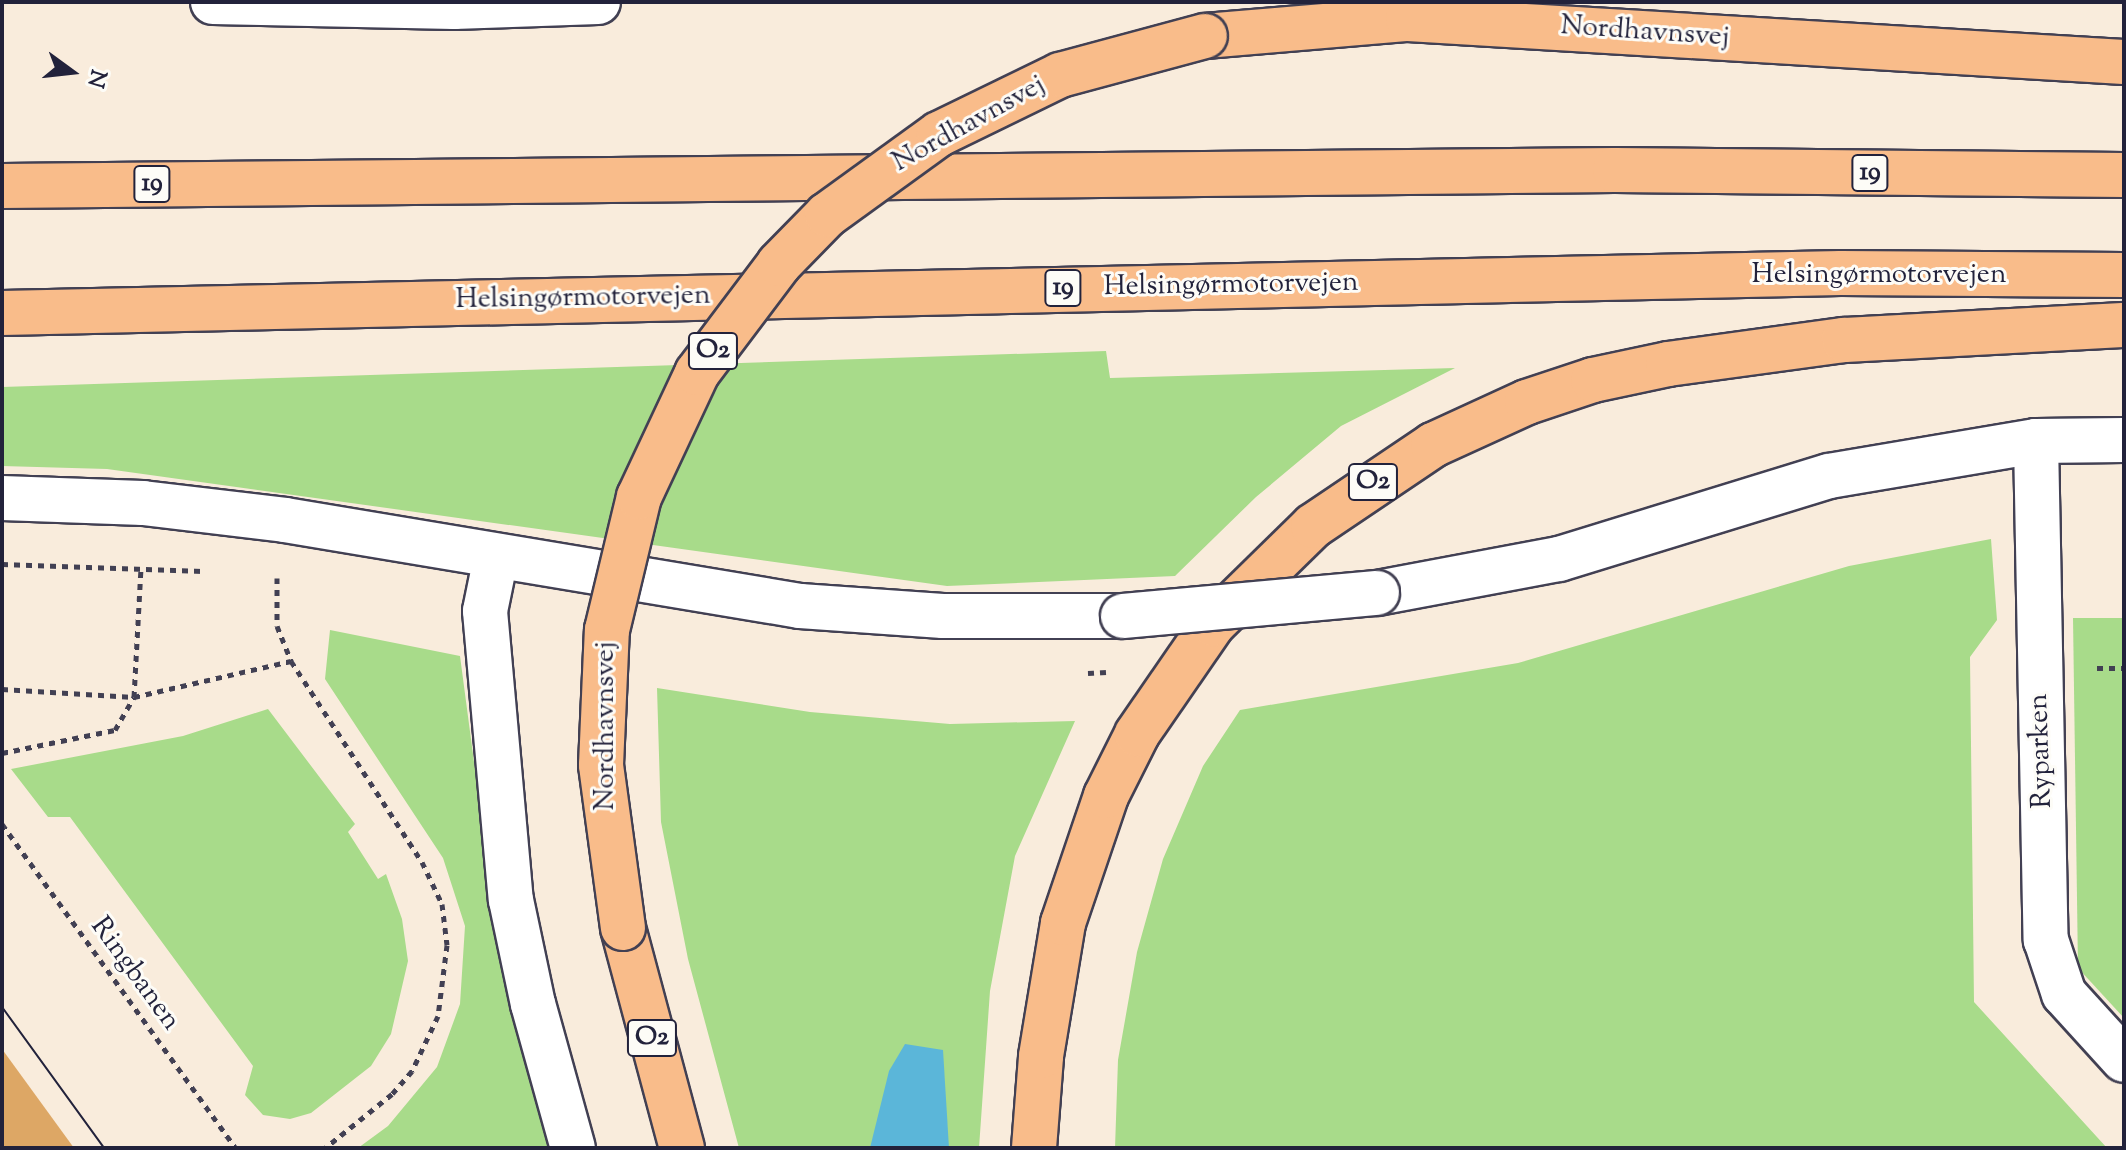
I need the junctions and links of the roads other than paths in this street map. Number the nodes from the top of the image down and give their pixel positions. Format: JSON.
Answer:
{"nodes":[{"id":1,"x":213,"y":2,"type":"edge"},
{"id":2,"x":598,"y":2,"type":"edge"},
{"id":3,"x":2124,"y":62,"type":"edge"},
{"id":4,"x":2124,"y":175,"type":"edge"},
{"id":5,"x":2,"y":186,"type":"edge"},
{"id":6,"x":2124,"y":275,"type":"edge"},
{"id":7,"x":2,"y":313,"type":"edge"},
{"id":8,"x":2124,"y":325,"type":"edge"},
{"id":9,"x":2124,"y":440,"type":"edge"},
{"id":10,"x":2036,"y":441,"type":"junction"},
{"id":11,"x":2,"y":498,"type":"edge"},
{"id":12,"x":496,"y":557,"type":"junction"},
{"id":13,"x":2118,"y":1047,"type":"edge"},
{"id":14,"x":573,"y":1148,"type":"edge"},
{"id":15,"x":682,"y":1148,"type":"edge"},
{"id":16,"x":1034,"y":1148,"type":"edge"}],
"edges":[{"from":1,"to":2,"type":"street"},
{"from":3,"to":15,"type":"highway","name":"Nordhavnsvej","number":"O2","bridge":true},
{"from":4,"to":5,"type":"highway","number":"19"},
{"from":6,"to":7,"type":"highway","name":"Helsingørmotorvejen","number":"19"},
{"from":8,"to":16,"type":"highway","number":"O2"},
{"from":9,"to":10,"type":"street"},
{"from":10,"to":12,"type":"street","bridge":true},
{"from":10,"to":13,"type":"street","name":"Ryparken"},
{"from":11,"to":12,"type":"street"},
{"from":12,"to":14,"type":"street"}]}
